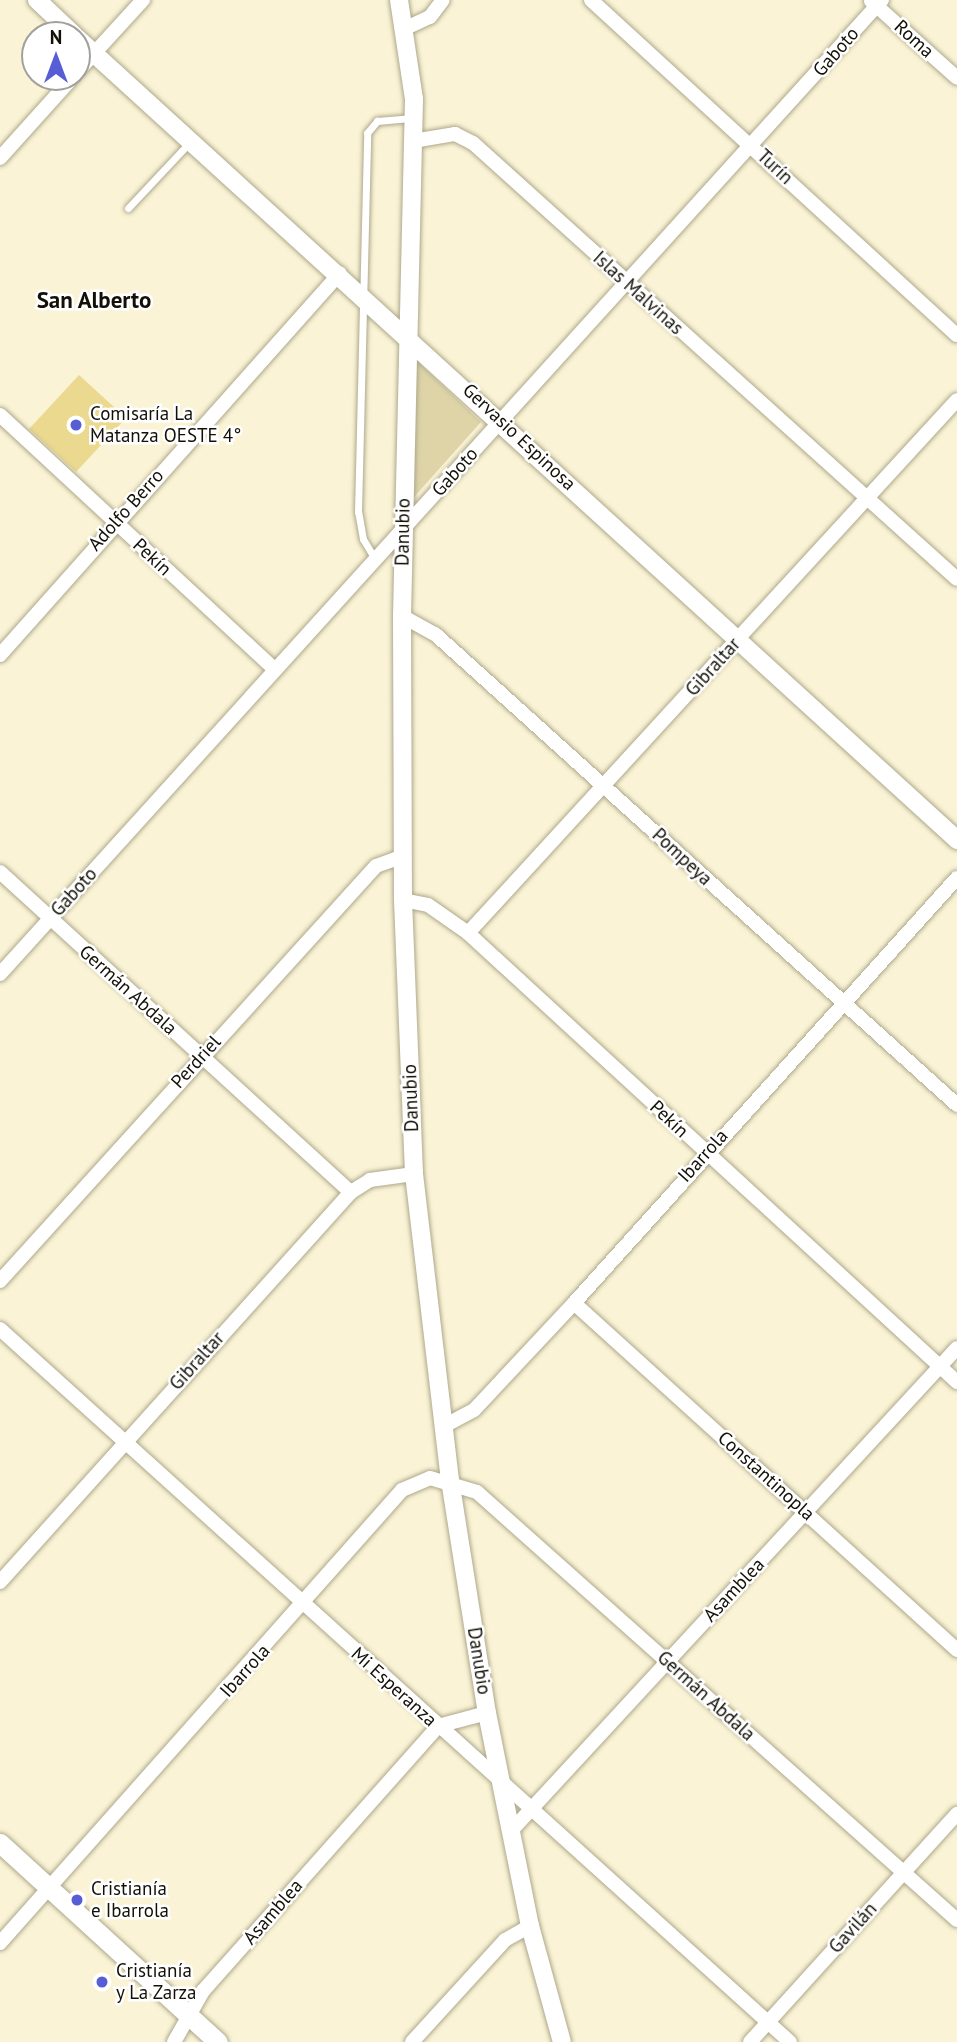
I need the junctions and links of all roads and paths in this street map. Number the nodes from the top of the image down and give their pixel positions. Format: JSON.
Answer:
{"nodes":[{"id":1,"x":37,"y":0,"type":"edge"},
{"id":2,"x":143,"y":0,"type":"edge"},
{"id":3,"x":400,"y":0,"type":"edge"},
{"id":4,"x":443,"y":0,"type":"edge"},
{"id":5,"x":591,"y":0,"type":"edge"},
{"id":6,"x":876,"y":2,"type":"edge"},
{"id":7,"x":60,"y":21,"type":"edge"},
{"id":8,"x":406,"y":28,"type":"junction"},
{"id":9,"x":91,"y":50,"type":"edge"},
{"id":10,"x":94,"y":53,"type":"junction"},
{"id":11,"x":91,"y":56,"type":"edge"},
{"id":12,"x":957,"y":79,"type":"edge"},
{"id":13,"x":60,"y":91,"type":"edge"},
{"id":14,"x":413,"y":118,"type":"junction"},
{"id":15,"x":191,"y":140,"type":"junction"},
{"id":16,"x":413,"y":141,"type":"junction"},
{"id":17,"x":752,"y":146,"type":"junction"},
{"id":18,"x":0,"y":158,"type":"edge"},
{"id":19,"x":128,"y":208,"type":"dead end"},
{"id":20,"x":340,"y":273,"type":"junction"},
{"id":21,"x":627,"y":283,"type":"junction"},
{"id":22,"x":367,"y":297,"type":"junction"},
{"id":23,"x":406,"y":332,"type":"junction"},
{"id":24,"x":957,"y":335,"type":"edge"},
{"id":25,"x":957,"y":400,"type":"edge"},
{"id":26,"x":0,"y":415,"type":"edge"},
{"id":27,"x":500,"y":421,"type":"junction"},
{"id":28,"x":870,"y":498,"type":"junction"},
{"id":29,"x":114,"y":522,"type":"junction"},
{"id":30,"x":402,"y":531,"type":"junction"},
{"id":31,"x":375,"y":559,"type":"junction"},
{"id":32,"x":957,"y":579,"type":"edge"},
{"id":33,"x":402,"y":616,"type":"junction"},
{"id":34,"x":739,"y":637,"type":"junction"},
{"id":35,"x":0,"y":655,"type":"edge"},
{"id":36,"x":274,"y":669,"type":"junction"},
{"id":37,"x":605,"y":787,"type":"junction"},
{"id":38,"x":957,"y":840,"type":"edge"},
{"id":39,"x":403,"y":856,"type":"junction"},
{"id":40,"x":0,"y":872,"type":"edge"},
{"id":41,"x":957,"y":878,"type":"edge"},
{"id":42,"x":403,"y":900,"type":"junction"},
{"id":43,"x":50,"y":919,"type":"junction"},
{"id":44,"x":468,"y":933,"type":"junction"},
{"id":45,"x":0,"y":974,"type":"edge"},
{"id":46,"x":843,"y":1004,"type":"junction"},
{"id":47,"x":201,"y":1056,"type":"junction"},
{"id":48,"x":957,"y":1105,"type":"edge"},
{"id":49,"x":706,"y":1152,"type":"junction"},
{"id":50,"x":414,"y":1174,"type":"junction"},
{"id":51,"x":351,"y":1192,"type":"junction"},
{"id":52,"x":0,"y":1281,"type":"edge"},
{"id":53,"x":574,"y":1303,"type":"junction"},
{"id":54,"x":0,"y":1329,"type":"edge"},
{"id":55,"x":957,"y":1348,"type":"edge"},
{"id":56,"x":940,"y":1366,"type":"junction"},
{"id":57,"x":957,"y":1382,"type":"edge"},
{"id":58,"x":444,"y":1426,"type":"junction"},
{"id":59,"x":123,"y":1444,"type":"junction"},
{"id":60,"x":450,"y":1480,"type":"junction"},
{"id":61,"x":806,"y":1512,"type":"junction"},
{"id":62,"x":0,"y":1582,"type":"edge"},
{"id":63,"x":303,"y":1605,"type":"junction"},
{"id":64,"x":957,"y":1650,"type":"edge"},
{"id":65,"x":667,"y":1661,"type":"junction"},
{"id":66,"x":487,"y":1713,"type":"junction"},
{"id":67,"x":438,"y":1726,"type":"junction"},
{"id":68,"x":500,"y":1782,"type":"junction"},
{"id":69,"x":533,"y":1810,"type":"junction"},
{"id":70,"x":957,"y":1814,"type":"edge"},
{"id":71,"x":511,"y":1831,"type":"junction"},
{"id":72,"x":0,"y":1843,"type":"edge"},
{"id":73,"x":903,"y":1872,"type":"junction"},
{"id":74,"x":50,"y":1886,"type":"junction"},
{"id":75,"x":957,"y":1920,"type":"edge"},
{"id":76,"x":530,"y":1926,"type":"junction"},
{"id":77,"x":0,"y":1943,"type":"edge"},
{"id":78,"x":189,"y":2015,"type":"junction"},
{"id":79,"x":768,"y":2022,"type":"junction"},
{"id":80,"x":174,"y":2042,"type":"edge"},
{"id":81,"x":218,"y":2042,"type":"edge"},
{"id":82,"x":412,"y":2042,"type":"edge"},
{"id":83,"x":562,"y":2042,"type":"edge"},
{"id":84,"x":750,"y":2042,"type":"edge"},
{"id":85,"x":790,"y":2042,"type":"edge"}],
"edges":[{"from":1,"to":7,"type":"street","name":"Gervasio Espinosa"},
{"from":2,"to":10,"type":"street"},
{"from":3,"to":8,"type":"street"},
{"from":4,"to":8,"type":"street"},
{"from":5,"to":17,"type":"street","name":"Turín"},
{"from":6,"to":12,"type":"street","name":"Roma"},
{"from":6,"to":17,"type":"street","name":"Gaboto"},
{"from":8,"to":14,"type":"street"},
{"from":9,"to":10,"type":"street","name":"Gervasio Espinosa"},
{"from":10,"to":11,"type":"street"},
{"from":10,"to":15,"type":"street","name":"Gervasio Espinosa"},
{"from":13,"to":18,"type":"street"},
{"from":14,"to":16,"type":"street"},
{"from":14,"to":22,"type":"lane"},
{"from":15,"to":19,"type":"lane"},
{"from":15,"to":20,"type":"street","name":"Gervasio Espinosa"},
{"from":16,"to":21,"type":"street","name":"Islas Malvinas"},
{"from":16,"to":23,"type":"street","name":"Danubio"},
{"from":17,"to":21,"type":"street","name":"Gaboto"},
{"from":17,"to":24,"type":"street","name":"Turín"},
{"from":20,"to":22,"type":"street","name":"Gervasio Espinosa"},
{"from":20,"to":29,"type":"street","name":"Adolfo Berro"},
{"from":21,"to":27,"type":"street","name":"Gaboto"},
{"from":21,"to":28,"type":"street","name":"Islas Malvinas"},
{"from":22,"to":23,"type":"street","name":"Gervasio Espinosa"},
{"from":22,"to":31,"type":"lane"},
{"from":23,"to":27,"type":"street","name":"Gervasio Espinosa"},
{"from":23,"to":30,"type":"street","name":"Danubio"},
{"from":25,"to":28,"type":"street","name":"Gibraltar"},
{"from":26,"to":29,"type":"street","name":"Pekín"},
{"from":27,"to":30,"type":"street","name":"Gaboto"},
{"from":27,"to":34,"type":"street","name":"Gervasio Espinosa"},
{"from":28,"to":32,"type":"street","name":"Islas Malvinas"},
{"from":28,"to":34,"type":"street","name":"Gibraltar"},
{"from":29,"to":35,"type":"street","name":"Adolfo Berro"},
{"from":29,"to":36,"type":"street","name":"Pekín"},
{"from":30,"to":31,"type":"street","name":"Gaboto"},
{"from":30,"to":33,"type":"street","name":"Danubio"},
{"from":31,"to":36,"type":"street","name":"Gaboto"},
{"from":33,"to":37,"type":"street","name":"Pompeya"},
{"from":33,"to":39,"type":"street","name":"Danubio"},
{"from":34,"to":37,"type":"street","name":"Gibraltar"},
{"from":34,"to":38,"type":"street","name":"Gervasio Espinosa"},
{"from":36,"to":43,"type":"street","name":"Gaboto"},
{"from":37,"to":44,"type":"street","name":"Gibraltar"},
{"from":37,"to":46,"type":"street","name":"Pompeya"},
{"from":39,"to":42,"type":"street","name":"Danubio"},
{"from":39,"to":47,"type":"street","name":"Perdriel"},
{"from":40,"to":43,"type":"street","name":"Germán Abdala"},
{"from":41,"to":46,"type":"street","name":"Ibarrola"},
{"from":42,"to":44,"type":"street","name":"Pekín"},
{"from":42,"to":50,"type":"street","name":"Danubio"},
{"from":43,"to":45,"type":"street","name":"Gaboto"},
{"from":43,"to":47,"type":"street","name":"Germán Abdala"},
{"from":44,"to":49,"type":"street","name":"Pekín"},
{"from":46,"to":48,"type":"street","name":"Pompeya"},
{"from":46,"to":49,"type":"street","name":"Ibarrola"},
{"from":47,"to":51,"type":"street","name":"Germán Abdala"},
{"from":47,"to":52,"type":"street","name":"Perdriel"},
{"from":49,"to":53,"type":"street","name":"Ibarrola"},
{"from":49,"to":56,"type":"street","name":"Pekín"},
{"from":50,"to":51,"type":"street","name":"Gibraltar"},
{"from":50,"to":58,"type":"street","name":"Danubio"},
{"from":51,"to":59,"type":"street","name":"Gibraltar"},
{"from":53,"to":58,"type":"street","name":"Ibarrola"},
{"from":53,"to":61,"type":"street","name":"Constantinopla"},
{"from":54,"to":59,"type":"street","name":"Mi Esperanza"},
{"from":55,"to":56,"type":"street","name":"Asamblea"},
{"from":56,"to":57,"type":"street","name":"Pekín"},
{"from":56,"to":61,"type":"street","name":"Asamblea"},
{"from":58,"to":60,"type":"street","name":"Danubio"},
{"from":59,"to":62,"type":"street","name":"Gibraltar"},
{"from":59,"to":63,"type":"street","name":"Mi Esperanza"},
{"from":60,"to":63,"type":"street","name":"Ibarrola"},
{"from":60,"to":65,"type":"street","name":"Germán Abdala"},
{"from":60,"to":66,"type":"street","name":"Danubio"},
{"from":61,"to":64,"type":"street","name":"Constantinopla"},
{"from":61,"to":65,"type":"street","name":"Asamblea"},
{"from":63,"to":67,"type":"street","name":"Mi Esperanza"},
{"from":63,"to":74,"type":"street","name":"Ibarrola"},
{"from":65,"to":69,"type":"street","name":"Asamblea"},
{"from":65,"to":73,"type":"street","name":"Germán Abdala"},
{"from":66,"to":67,"type":"street"},
{"from":66,"to":68,"type":"street","name":"Danubio"},
{"from":67,"to":68,"type":"street","name":"Mi Esperanza"},
{"from":67,"to":78,"type":"street","name":"Asamblea"},
{"from":68,"to":69,"type":"street","name":"Mi Esperanza"},
{"from":68,"to":71,"type":"street","name":"Danubio"},
{"from":69,"to":71,"type":"street","name":"Asamblea"},
{"from":69,"to":79,"type":"street","name":"Mi Esperanza"},
{"from":70,"to":73,"type":"street","name":"Gavilán"},
{"from":71,"to":76,"type":"street","name":"Danubio"},
{"from":72,"to":74,"type":"main road"},
{"from":73,"to":75,"type":"street","name":"Germán Abdala"},
{"from":73,"to":79,"type":"street","name":"Gavilán"},
{"from":74,"to":77,"type":"street","name":"Ibarrola"},
{"from":74,"to":78,"type":"main road"},
{"from":76,"to":82,"type":"street"},
{"from":76,"to":83,"type":"street","name":"Danubio"},
{"from":78,"to":80,"type":"street","name":"Asamblea"},
{"from":78,"to":81,"type":"main road"},
{"from":79,"to":84,"type":"street","name":"Gavilán"},
{"from":79,"to":85,"type":"street","name":"Mi Esperanza"}]}
